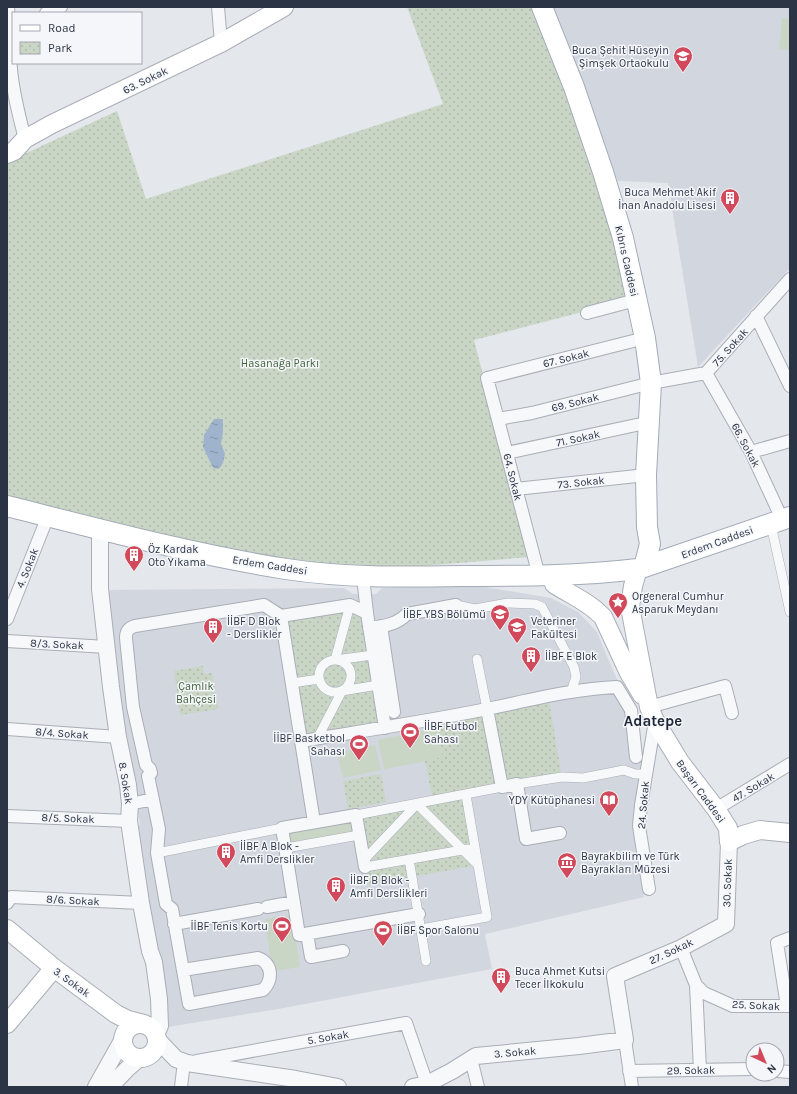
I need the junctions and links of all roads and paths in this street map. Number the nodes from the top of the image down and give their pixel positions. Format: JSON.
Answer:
{"nodes":[{"id":1,"x":8,"y":7,"type":"edge"},
{"id":2,"x":61,"y":7,"type":"edge"},
{"id":3,"x":218,"y":7,"type":"edge"},
{"id":4,"x":284,"y":7,"type":"edge"},
{"id":5,"x":542,"y":7,"type":"edge"},
{"id":6,"x":48,"y":12,"type":"edge"},
{"id":7,"x":12,"y":28,"type":"edge"},
{"id":8,"x":221,"y":42,"type":"junction"},
{"id":9,"x":10,"y":91,"type":"edge"},
{"id":10,"x":25,"y":139,"type":"junction"},
{"id":11,"x":7,"y":142,"type":"edge"},
{"id":12,"x":7,"y":154,"type":"edge"},
{"id":13,"x":790,"y":279,"type":"edge"},
{"id":14,"x":636,"y":300,"type":"junction"},
{"id":15,"x":587,"y":313,"type":"dead end"},
{"id":16,"x":756,"y":316,"type":"junction"},
{"id":17,"x":645,"y":338,"type":"junction"},
{"id":18,"x":706,"y":373,"type":"junction"},
{"id":19,"x":486,"y":378,"type":"joint"},
{"id":20,"x":651,"y":383,"type":"junction"},
{"id":21,"x":790,"y":386,"type":"edge"},
{"id":22,"x":498,"y":419,"type":"junction"},
{"id":23,"x":650,"y":422,"type":"junction"},
{"id":24,"x":790,"y":441,"type":"edge"},
{"id":25,"x":751,"y":452,"type":"junction"},
{"id":26,"x":507,"y":453,"type":"junction"},
{"id":27,"x":646,"y":475,"type":"junction"},
{"id":28,"x":516,"y":489,"type":"junction"},
{"id":29,"x":7,"y":506,"type":"edge"},
{"id":30,"x":48,"y":516,"type":"junction"},
{"id":31,"x":782,"y":519,"type":"edge"},
{"id":32,"x":100,"y":530,"type":"junction"},
{"id":33,"x":640,"y":570,"type":"junction"},
{"id":34,"x":363,"y":577,"type":"junction"},
{"id":35,"x":547,"y":580,"type":"junction"},
{"id":36,"x":350,"y":605,"type":"junction"},
{"id":37,"x":456,"y":605,"type":"joint"},
{"id":38,"x":790,"y":612,"type":"edge"},
{"id":39,"x":367,"y":613,"type":"junction"},
{"id":40,"x":281,"y":616,"type":"junction"},
{"id":41,"x":7,"y":619,"type":"edge"},
{"id":42,"x":375,"y":627,"type":"junction"},
{"id":43,"x":7,"y":641,"type":"edge"},
{"id":44,"x":107,"y":647,"type":"junction"},
{"id":45,"x":373,"y":655,"type":"junction"},
{"id":46,"x":477,"y":658,"type":"dead end"},
{"id":47,"x":335,"y":660,"type":"junction"},
{"id":48,"x":319,"y":679,"type":"junction"},
{"id":49,"x":292,"y":683,"type":"junction"},
{"id":50,"x":378,"y":686,"type":"junction"},
{"id":51,"x":342,"y":691,"type":"junction"},
{"id":52,"x":571,"y":692,"type":"junction"},
{"id":53,"x":487,"y":709,"type":"junction"},
{"id":54,"x":394,"y":712,"type":"dead end"},
{"id":55,"x":732,"y":713,"type":"dead end"},
{"id":56,"x":652,"y":714,"type":"junction"},
{"id":57,"x":385,"y":728,"type":"junction"},
{"id":58,"x":7,"y":729,"type":"edge"},
{"id":59,"x":118,"y":737,"type":"junction"},
{"id":60,"x":317,"y":739,"type":"junction"},
{"id":61,"x":302,"y":742,"type":"junction"},
{"id":62,"x":636,"y":757,"type":"dead end"},
{"id":63,"x":790,"y":764,"type":"edge"},
{"id":64,"x":148,"y":774,"type":"junction"},
{"id":65,"x":646,"y":774,"type":"junction"},
{"id":66,"x":517,"y":784,"type":"junction"},
{"id":67,"x":128,"y":785,"type":"junction"},
{"id":68,"x":502,"y":788,"type":"junction"},
{"id":69,"x":466,"y":795,"type":"junction"},
{"id":70,"x":153,"y":800,"type":"junction"},
{"id":71,"x":130,"y":804,"type":"junction"},
{"id":72,"x":417,"y":804,"type":"junction"},
{"id":73,"x":716,"y":809,"type":"junction"},
{"id":74,"x":356,"y":815,"type":"junction"},
{"id":75,"x":7,"y":816,"type":"edge"},
{"id":76,"x":129,"y":821,"type":"junction"},
{"id":77,"x":314,"y":822,"type":"junction"},
{"id":78,"x":282,"y":828,"type":"junction"},
{"id":79,"x":560,"y":833,"type":"dead end"},
{"id":80,"x":790,"y":833,"type":"edge"},
{"id":81,"x":359,"y":834,"type":"junction"},
{"id":82,"x":729,"y":842,"type":"junction"},
{"id":83,"x":286,"y":848,"type":"junction"},
{"id":84,"x":475,"y":848,"type":"junction"},
{"id":85,"x":464,"y":850,"type":"junction"},
{"id":86,"x":157,"y":853,"type":"junction"},
{"id":87,"x":409,"y":859,"type":"junction"},
{"id":88,"x":364,"y":864,"type":"junction"},
{"id":89,"x":478,"y":865,"type":"junction"},
{"id":90,"x":649,"y":889,"type":"dead end"},
{"id":91,"x":294,"y":902,"type":"junction"},
{"id":92,"x":7,"y":903,"type":"edge"},
{"id":93,"x":141,"y":904,"type":"junction"},
{"id":94,"x":419,"y":914,"type":"junction"},
{"id":95,"x":174,"y":924,"type":"junction"},
{"id":96,"x":726,"y":924,"type":"joint"},
{"id":97,"x":7,"y":929,"type":"edge"},
{"id":98,"x":421,"y":929,"type":"junction"},
{"id":99,"x":307,"y":934,"type":"junction"},
{"id":100,"x":790,"y":938,"type":"edge"},
{"id":101,"x":681,"y":948,"type":"junction"},
{"id":102,"x":342,"y":951,"type":"dead end"},
{"id":103,"x":426,"y":961,"type":"dead end"},
{"id":104,"x":54,"y":968,"type":"junction"},
{"id":105,"x":183,"y":970,"type":"junction"},
{"id":106,"x":696,"y":985,"type":"junction"},
{"id":107,"x":788,"y":1006,"type":"edge"},
{"id":108,"x":7,"y":1024,"type":"edge"},
{"id":109,"x":152,"y":1032,"type":"junction"},
{"id":110,"x":123,"y":1039,"type":"junction"},
{"id":111,"x":625,"y":1040,"type":"junction"},
{"id":112,"x":140,"y":1058,"type":"junction"},
{"id":113,"x":471,"y":1059,"type":"junction"},
{"id":114,"x":185,"y":1063,"type":"junction"},
{"id":115,"x":745,"y":1069,"type":"edge"},
{"id":116,"x":700,"y":1070,"type":"junction"},
{"id":117,"x":629,"y":1071,"type":"junction"},
{"id":118,"x":296,"y":1083,"type":"edge"},
{"id":119,"x":116,"y":1084,"type":"edge"},
{"id":120,"x":428,"y":1084,"type":"edge"},
{"id":121,"x":96,"y":1087,"type":"edge"},
{"id":122,"x":181,"y":1087,"type":"edge"},
{"id":123,"x":338,"y":1087,"type":"edge"},
{"id":124,"x":478,"y":1087,"type":"edge"},
{"id":125,"x":632,"y":1087,"type":"edge"}],
"edges":[{"from":1,"to":7,"type":"street"},
{"from":2,"to":6,"type":"street"},
{"from":3,"to":8,"type":"street"},
{"from":4,"to":8,"type":"main road","name":"63. Sokak"},
{"from":5,"to":14,"type":"main road","name":"Kıbrıs Caddesi"},
{"from":7,"to":9,"type":"street"},
{"from":8,"to":10,"type":"main road","name":"63. Sokak"},
{"from":9,"to":10,"type":"street"},
{"from":10,"to":11,"type":"main road"},
{"from":10,"to":12,"type":"main road","name":"63. Sokak"},
{"from":13,"to":16,"type":"street","name":"75. Sokak"},
{"from":14,"to":15,"type":"street"},
{"from":14,"to":17,"type":"main road","name":"Kıbrıs Caddesi"},
{"from":16,"to":18,"type":"street","name":"75. Sokak"},
{"from":16,"to":21,"type":"street"},
{"from":17,"to":19,"type":"street","name":"67. Sokak"},
{"from":17,"to":20,"type":"main road","name":"Kıbrıs Caddesi"},
{"from":18,"to":20,"type":"street","name":"75. Sokak"},
{"from":18,"to":25,"type":"street","name":"66. Sokak"},
{"from":19,"to":22,"type":"street","name":"64. Sokak"},
{"from":20,"to":22,"type":"street","name":"69. Sokak"},
{"from":20,"to":23,"type":"main road","name":"Kıbrıs Caddesi"},
{"from":22,"to":26,"type":"street","name":"64. Sokak"},
{"from":23,"to":26,"type":"street","name":"71. Sokak"},
{"from":23,"to":27,"type":"main road","name":"Kıbrıs Caddesi"},
{"from":24,"to":25,"type":"street"},
{"from":25,"to":31,"type":"street","name":"66. Sokak"},
{"from":26,"to":28,"type":"street","name":"64. Sokak"},
{"from":27,"to":28,"type":"street","name":"73. Sokak"},
{"from":27,"to":33,"type":"main road","name":"Kıbrıs Caddesi"},
{"from":28,"to":35,"type":"street","name":"64. Sokak"},
{"from":29,"to":30,"type":"main road","name":"Erdem Caddesi"},
{"from":30,"to":32,"type":"main road","name":"Erdem Caddesi"},
{"from":30,"to":41,"type":"street","name":"4. Sokak"},
{"from":31,"to":33,"type":"main road","name":"Erdem Caddesi"},
{"from":31,"to":38,"type":"street"},
{"from":32,"to":34,"type":"main road","name":"Erdem Caddesi"},
{"from":32,"to":44,"type":"street","name":"8. Sokak"},
{"from":33,"to":35,"type":"main road","name":"Erdem Caddesi"},
{"from":33,"to":56,"type":"main road","name":"Başarı Caddesi"},
{"from":34,"to":35,"type":"main road","name":"Erdem Caddesi"},
{"from":34,"to":39,"type":"street"},
{"from":35,"to":56,"type":"main road","name":"Başarı Caddesi"},
{"from":36,"to":39,"type":"street"},
{"from":36,"to":40,"type":"street"},
{"from":36,"to":47,"type":"street"},
{"from":37,"to":42,"type":"street"},
{"from":37,"to":52,"type":"street"},
{"from":39,"to":42,"type":"street"},
{"from":40,"to":49,"type":"street"},
{"from":40,"to":64,"type":"street"},
{"from":42,"to":45,"type":"street"},
{"from":42,"to":54,"type":"street"},
{"from":43,"to":44,"type":"street","name":"8/3. Sokak"},
{"from":44,"to":59,"type":"street","name":"8. Sokak"},
{"from":45,"to":47,"type":"street"},
{"from":45,"to":50,"type":"street"},
{"from":46,"to":53,"type":"street"},
{"from":47,"to":48,"type":"street"},
{"from":47,"to":51,"type":"street"},
{"from":48,"to":49,"type":"street"},
{"from":48,"to":51,"type":"street"},
{"from":49,"to":61,"type":"street"},
{"from":50,"to":51,"type":"street"},
{"from":50,"to":57,"type":"street"},
{"from":51,"to":60,"type":"street"},
{"from":52,"to":53,"type":"street"},
{"from":52,"to":62,"type":"street"},
{"from":53,"to":57,"type":"street"},
{"from":53,"to":68,"type":"street"},
{"from":55,"to":56,"type":"street"},
{"from":56,"to":65,"type":"street","name":"24. Sokak"},
{"from":56,"to":73,"type":"main road","name":"Başarı Caddesi"},
{"from":57,"to":60,"type":"street"},
{"from":58,"to":59,"type":"street","name":"8/4. Sokak"},
{"from":59,"to":67,"type":"street","name":"8. Sokak"},
{"from":60,"to":61,"type":"street"},
{"from":61,"to":77,"type":"street"},
{"from":63,"to":73,"type":"street","name":"47. Sokak"},
{"from":64,"to":67,"type":"street"},
{"from":64,"to":70,"type":"street"},
{"from":65,"to":66,"type":"street"},
{"from":65,"to":90,"type":"street","name":"24. Sokak"},
{"from":66,"to":68,"type":"street"},
{"from":66,"to":79,"type":"street"},
{"from":67,"to":71,"type":"street","name":"8. Sokak"},
{"from":68,"to":69,"type":"street"},
{"from":69,"to":72,"type":"street"},
{"from":69,"to":84,"type":"street"},
{"from":70,"to":71,"type":"street"},
{"from":70,"to":86,"type":"street"},
{"from":71,"to":76,"type":"street","name":"8. Sokak"},
{"from":72,"to":74,"type":"street"},
{"from":72,"to":85,"type":"street"},
{"from":72,"to":88,"type":"street"},
{"from":73,"to":82,"type":"main road","name":"Başarı Caddesi"},
{"from":74,"to":77,"type":"street"},
{"from":74,"to":81,"type":"street"},
{"from":75,"to":76,"type":"street","name":"8/5. Sokak"},
{"from":76,"to":93,"type":"street","name":"8. Sokak"},
{"from":77,"to":78,"type":"street"},
{"from":78,"to":83,"type":"street"},
{"from":78,"to":86,"type":"street"},
{"from":80,"to":82,"type":"main road"},
{"from":81,"to":83,"type":"street"},
{"from":81,"to":88,"type":"street"},
{"from":82,"to":96,"type":"street","name":"30. Sokak"},
{"from":83,"to":91,"type":"street"},
{"from":84,"to":85,"type":"street"},
{"from":84,"to":89,"type":"street"},
{"from":85,"to":87,"type":"street"},
{"from":85,"to":89,"type":"street"},
{"from":86,"to":95,"type":"street"},
{"from":87,"to":88,"type":"street"},
{"from":87,"to":94,"type":"street"},
{"from":89,"to":98,"type":"street"},
{"from":91,"to":95,"type":"street"},
{"from":91,"to":99,"type":"street"},
{"from":92,"to":93,"type":"street","name":"8/6. Sokak"},
{"from":93,"to":109,"type":"street","name":"8. Sokak"},
{"from":94,"to":98,"type":"street"},
{"from":94,"to":99,"type":"street"},
{"from":95,"to":105,"type":"street"},
{"from":96,"to":101,"type":"street","name":"27. Sokak"},
{"from":97,"to":104,"type":"main road","name":"3. Sokak"},
{"from":98,"to":103,"type":"street"},
{"from":99,"to":102,"type":"street"},
{"from":100,"to":107,"type":"street"},
{"from":101,"to":106,"type":"street"},
{"from":101,"to":111,"type":"street","name":"27. Sokak"},
{"from":104,"to":108,"type":"main road"},
{"from":104,"to":109,"type":"main road","name":"3. Sokak"},
{"from":104,"to":110,"type":"main road","name":"3. Sokak"},
{"from":105,"to":105,"type":"street"},
{"from":106,"to":107,"type":"street","name":"25. Sokak"},
{"from":106,"to":116,"type":"street"},
{"from":109,"to":110,"type":"main road"},
{"from":109,"to":112,"type":"main road"},
{"from":109,"to":114,"type":"street"},
{"from":110,"to":112,"type":"main road","name":"3. Sokak"},
{"from":110,"to":121,"type":"street"},
{"from":111,"to":113,"type":"street","name":"3. Sokak"},
{"from":111,"to":117,"type":"street"},
{"from":112,"to":119,"type":"street"},
{"from":113,"to":120,"type":"street","name":"3. Sokak"},
{"from":113,"to":124,"type":"street"},
{"from":114,"to":118,"type":"street"},
{"from":114,"to":120,"type":"street","name":"5. Sokak"},
{"from":114,"to":122,"type":"street"},
{"from":115,"to":116,"type":"street","name":"29. Sokak"},
{"from":116,"to":117,"type":"street","name":"29. Sokak"},
{"from":117,"to":125,"type":"street"},
{"from":118,"to":123,"type":"street"}]}
